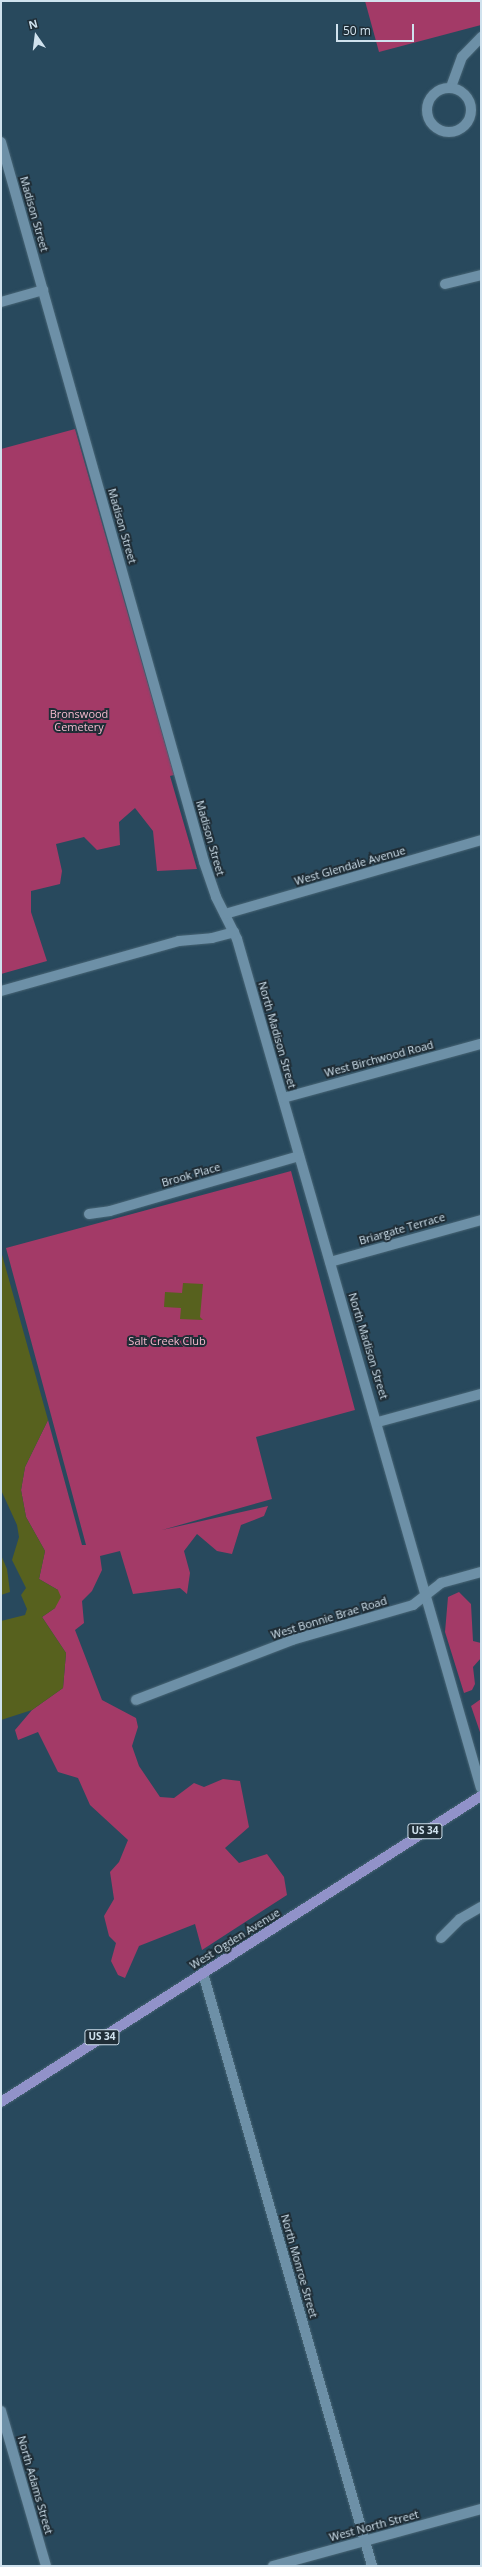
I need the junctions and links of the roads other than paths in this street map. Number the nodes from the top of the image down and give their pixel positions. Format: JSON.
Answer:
{"nodes":[{"id":1,"x":481,"y":37,"type":"edge"},
{"id":2,"x":451,"y":87,"type":"junction"},
{"id":3,"x":1,"y":142,"type":"edge"},
{"id":4,"x":481,"y":275,"type":"edge"},
{"id":5,"x":445,"y":284,"type":"dead end"},
{"id":6,"x":43,"y":290,"type":"junction"},
{"id":7,"x":1,"y":302,"type":"edge"},
{"id":8,"x":481,"y":840,"type":"edge"},
{"id":9,"x":225,"y":914,"type":"junction"},
{"id":10,"x":234,"y":932,"type":"junction"},
{"id":11,"x":1,"y":991,"type":"edge"},
{"id":12,"x":481,"y":1044,"type":"edge"},
{"id":13,"x":282,"y":1098,"type":"junction"},
{"id":14,"x":299,"y":1156,"type":"junction"},
{"id":15,"x":89,"y":1214,"type":"dead end"},
{"id":16,"x":481,"y":1220,"type":"edge"},
{"id":17,"x":330,"y":1262,"type":"junction"},
{"id":18,"x":481,"y":1394,"type":"edge"},
{"id":19,"x":378,"y":1422,"type":"junction"},
{"id":20,"x":481,"y":1572,"type":"edge"},
{"id":21,"x":425,"y":1596,"type":"junction"},
{"id":22,"x":136,"y":1700,"type":"dead end"},
{"id":23,"x":481,"y":1788,"type":"edge"},
{"id":24,"x":481,"y":1796,"type":"edge"},
{"id":25,"x":481,"y":1907,"type":"edge"},
{"id":26,"x":441,"y":1938,"type":"dead end"},
{"id":27,"x":203,"y":1973,"type":"junction"},
{"id":28,"x":1,"y":2102,"type":"edge"},
{"id":29,"x":1,"y":2411,"type":"edge"},
{"id":30,"x":481,"y":2509,"type":"edge"},
{"id":31,"x":365,"y":2541,"type":"junction"},
{"id":32,"x":46,"y":2566,"type":"edge"},
{"id":33,"x":273,"y":2566,"type":"edge"},
{"id":34,"x":372,"y":2566,"type":"edge"}],
"edges":[{"from":1,"to":2,"type":"street"},
{"from":2,"to":2,"type":"street"},
{"from":3,"to":6,"type":"street","name":"Madison Street"},
{"from":4,"to":5,"type":"street"},
{"from":6,"to":7,"type":"street"},
{"from":6,"to":9,"type":"street","name":"Madison Street"},
{"from":8,"to":9,"type":"street","name":"West Glendale Avenue"},
{"from":9,"to":10,"type":"street","name":"North Madison Street"},
{"from":10,"to":11,"type":"street"},
{"from":10,"to":13,"type":"street","name":"North Madison Street"},
{"from":12,"to":13,"type":"street","name":"West Birchwood Road"},
{"from":13,"to":14,"type":"street","name":"North Madison Street"},
{"from":14,"to":15,"type":"street","name":"Brook Place"},
{"from":14,"to":17,"type":"street","name":"North Madison Street"},
{"from":16,"to":17,"type":"street","name":"Briargate Terrace"},
{"from":17,"to":19,"type":"street","name":"North Madison Street"},
{"from":18,"to":19,"type":"street"},
{"from":19,"to":21,"type":"street","name":"North Madison Street"},
{"from":20,"to":21,"type":"street","name":"West Bonnie Brae Road"},
{"from":21,"to":22,"type":"street","name":"West Bonnie Brae Road"},
{"from":21,"to":23,"type":"street","name":"North Madison Street"},
{"from":24,"to":27,"type":"main road","name":"West Ogden Avenue","number":"US 34"},
{"from":25,"to":26,"type":"street"},
{"from":27,"to":28,"type":"main road","name":"West Ogden Avenue","number":"US 34"},
{"from":27,"to":31,"type":"street","name":"North Monroe Street"},
{"from":29,"to":32,"type":"street","name":"North Adams Street"},
{"from":30,"to":31,"type":"street","name":"West North Street"},
{"from":31,"to":33,"type":"street","name":"West North Street"},
{"from":31,"to":34,"type":"street","name":"North Monroe Street"}]}
